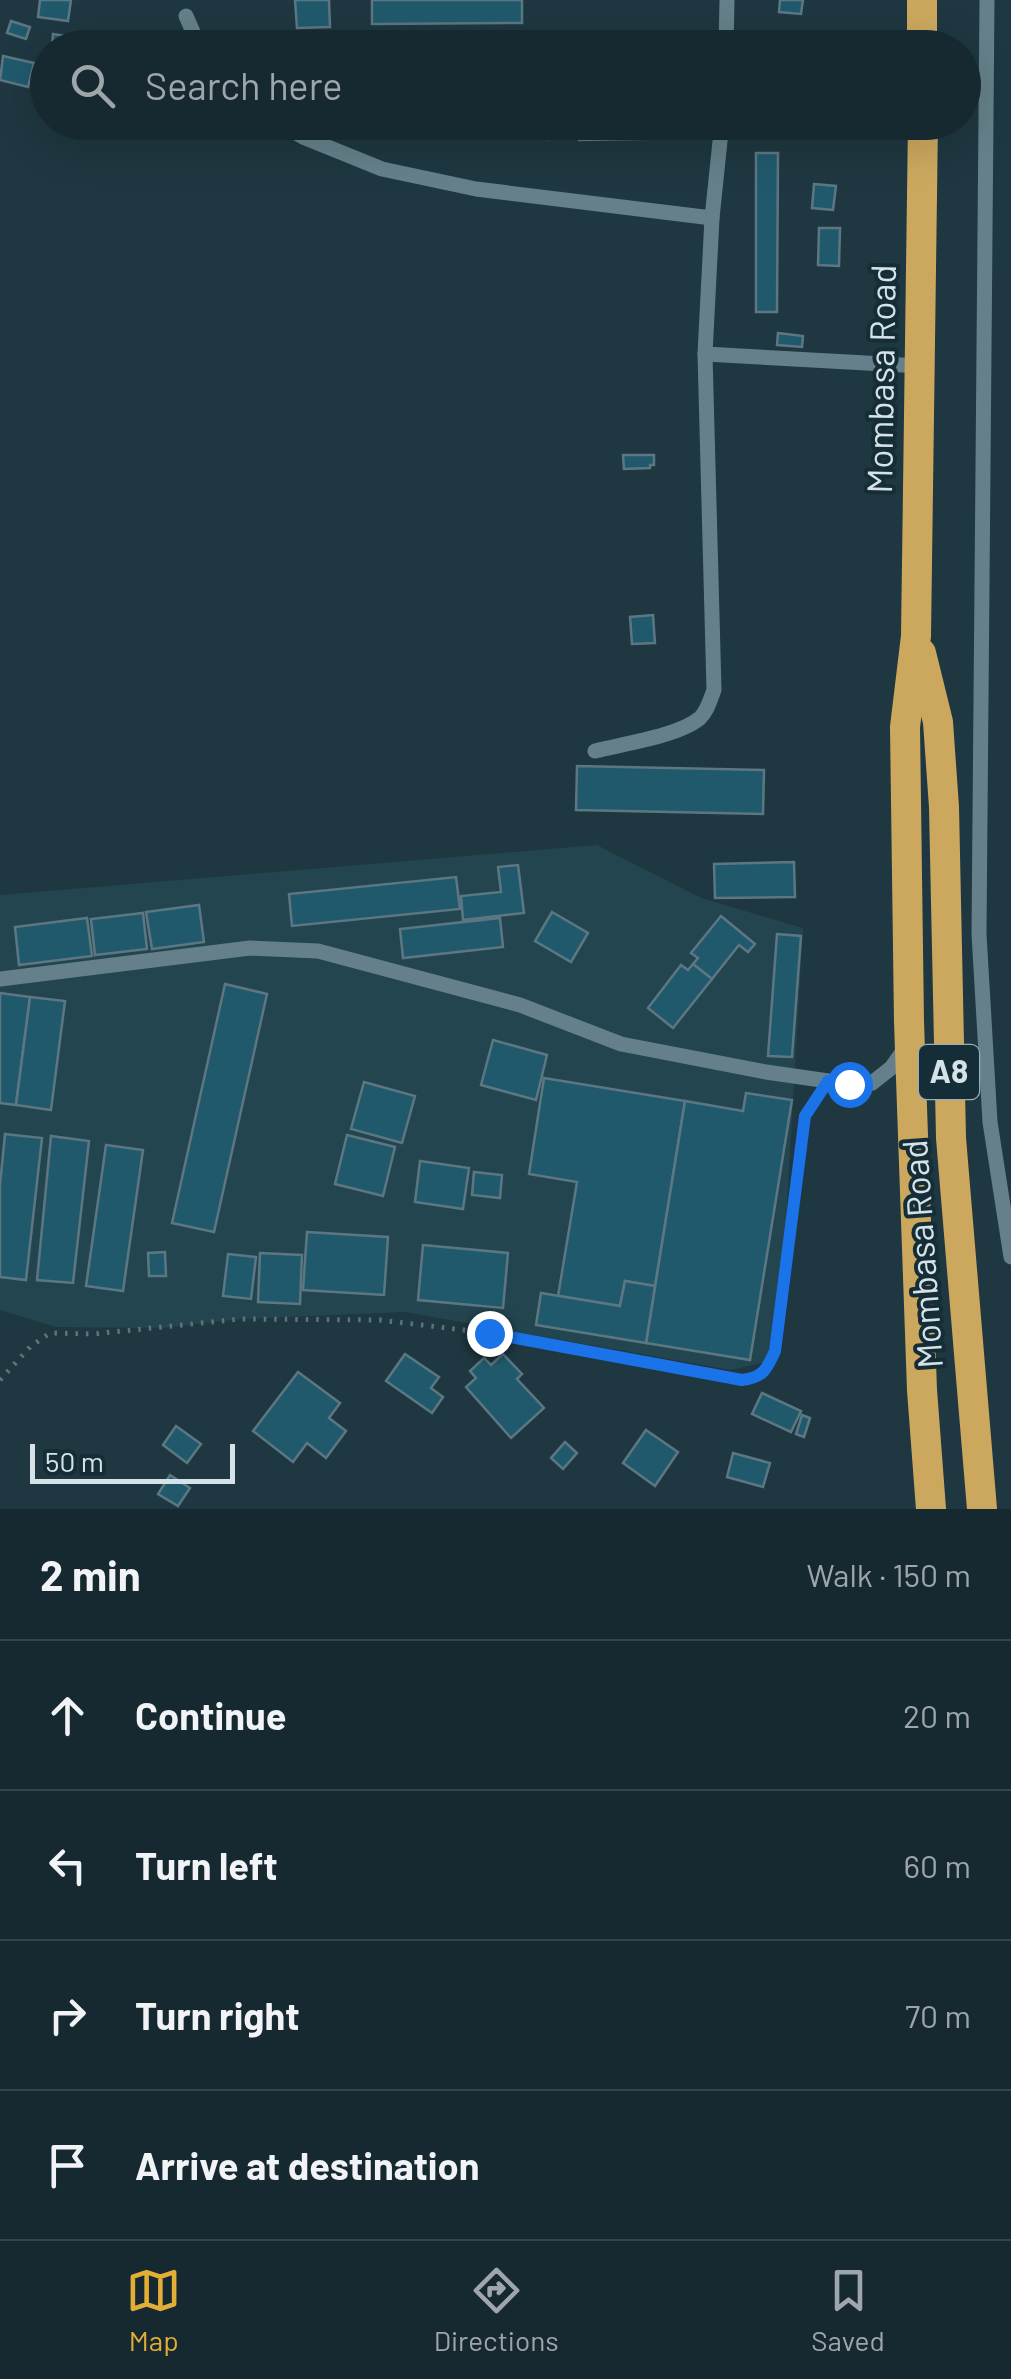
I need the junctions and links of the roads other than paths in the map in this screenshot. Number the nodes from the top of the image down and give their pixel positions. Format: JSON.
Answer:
{"nodes":[{"id":1,"x":727,"y":0,"type":"edge"},
{"id":2,"x":922,"y":0,"type":"edge"},
{"id":3,"x":987,"y":0,"type":"edge"},
{"id":4,"x":186,"y":16,"type":"dead end"},
{"id":5,"x":192,"y":30,"type":"edge"},
{"id":6,"x":726,"y":30,"type":"edge"},
{"id":7,"x":922,"y":30,"type":"edge"},
{"id":8,"x":311,"y":140,"type":"edge"},
{"id":9,"x":720,"y":140,"type":"edge"},
{"id":10,"x":922,"y":140,"type":"edge"},
{"id":11,"x":712,"y":218,"type":"junction"},
{"id":12,"x":705,"y":354,"type":"junction"},
{"id":13,"x":920,"y":366,"type":"junction"},
{"id":14,"x":916,"y":636,"type":"junction"},
{"id":15,"x":594,"y":751,"type":"dead end"},
{"id":16,"x":0,"y":979,"type":"edge"},
{"id":17,"x":910,"y":1041,"type":"junction"},
{"id":18,"x":1011,"y":1257,"type":"edge"},
{"id":19,"x":931,"y":1509,"type":"edge"},
{"id":20,"x":982,"y":1509,"type":"edge"}],
"edges":[{"from":1,"to":6,"type":"lane"},
{"from":2,"to":7,"type":"highway"},
{"from":3,"to":18,"type":"lane"},
{"from":4,"to":5,"type":"lane"},
{"from":8,"to":11,"type":"lane"},
{"from":9,"to":11,"type":"lane"},
{"from":10,"to":13,"type":"highway","name":"Mombasa Road","number":"A8"},
{"from":11,"to":12,"type":"lane"},
{"from":12,"to":13,"type":"lane"},
{"from":12,"to":15,"type":"lane"},
{"from":13,"to":14,"type":"highway","name":"Mombasa Road","number":"A8"},
{"from":14,"to":17,"type":"highway","name":"Mombasa Road","number":"A8"},
{"from":14,"to":20,"type":"highway","name":"Mombasa Road","number":"A8"},
{"from":16,"to":17,"type":"lane"},
{"from":17,"to":19,"type":"highway","name":"Mombasa Road","number":"A8"}]}
